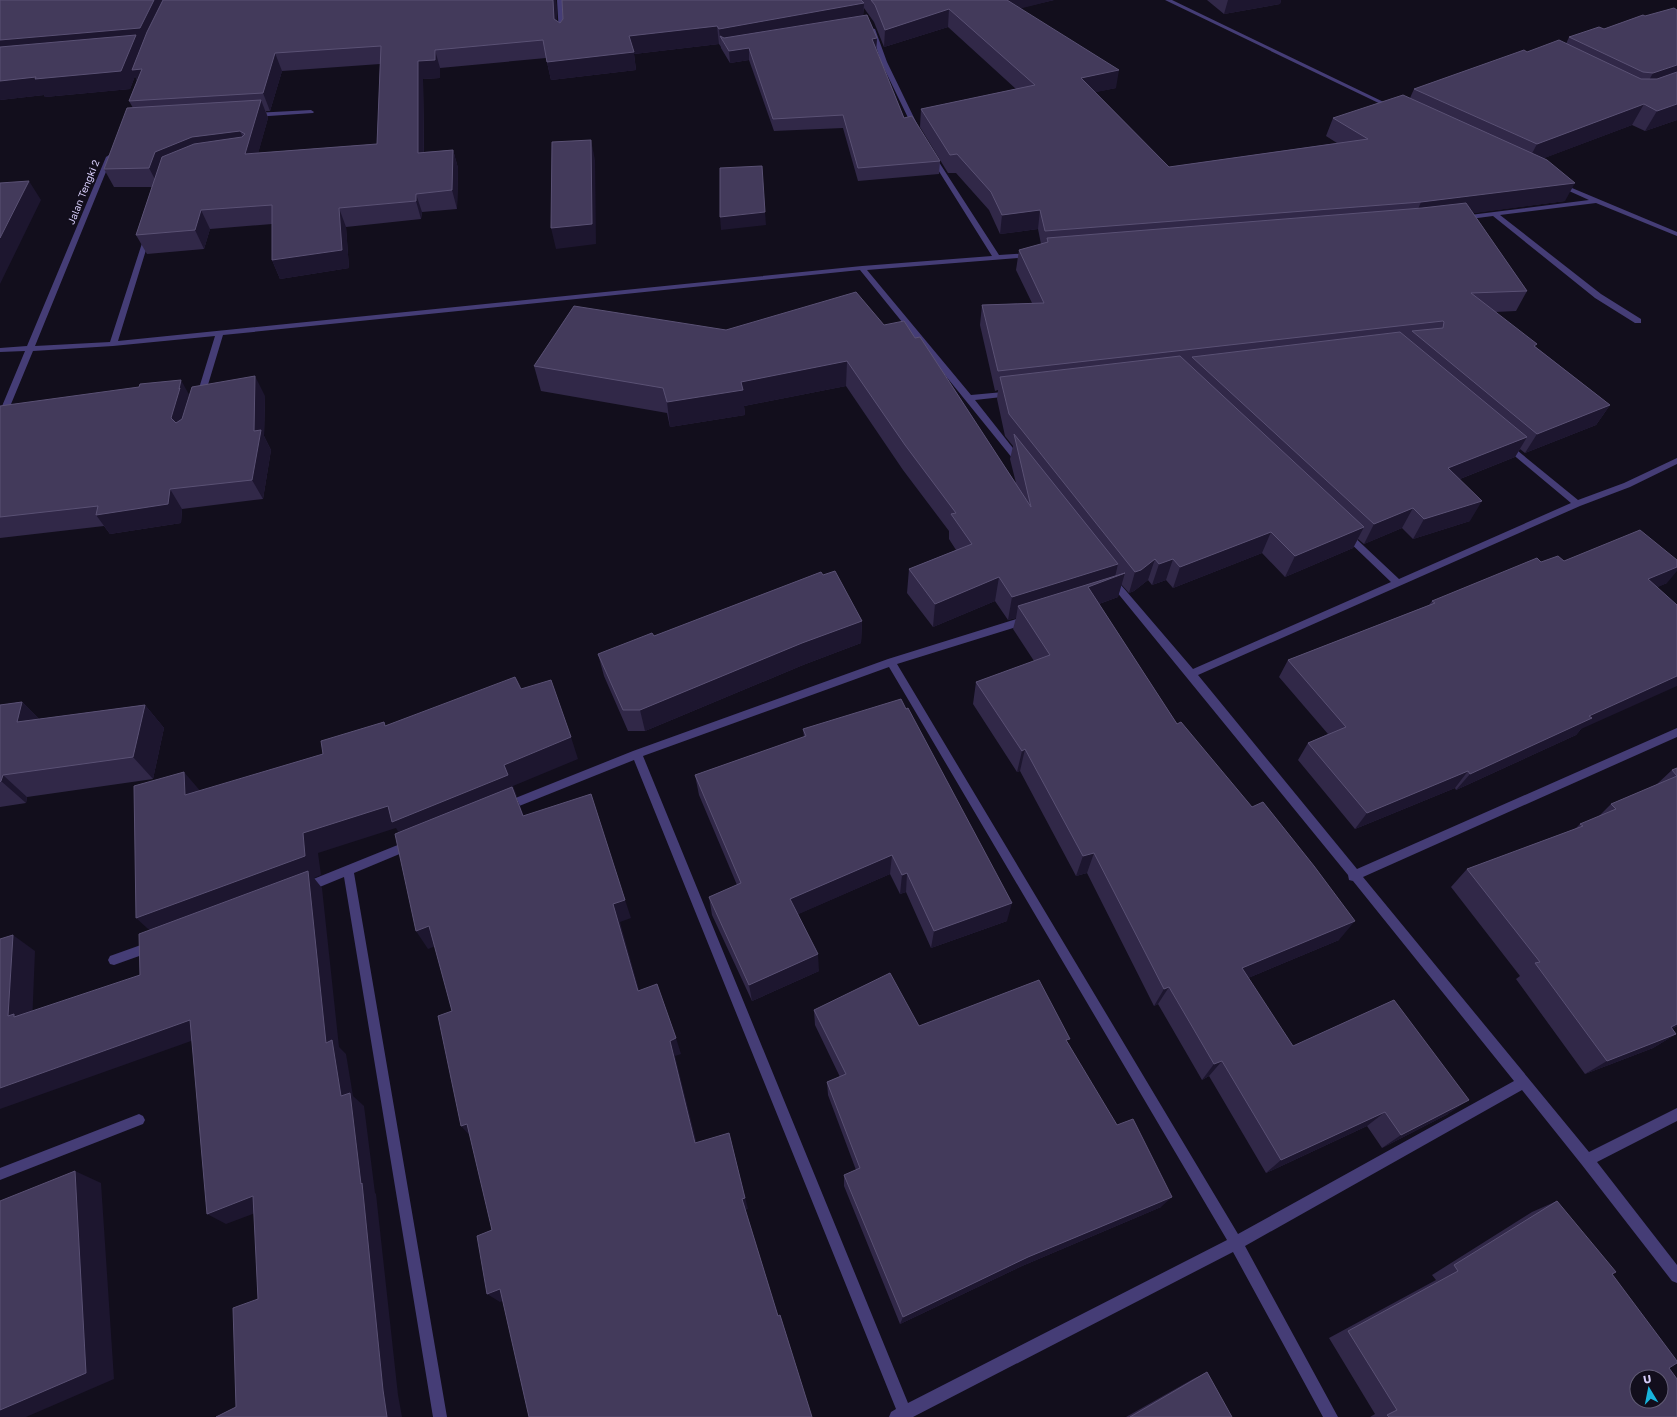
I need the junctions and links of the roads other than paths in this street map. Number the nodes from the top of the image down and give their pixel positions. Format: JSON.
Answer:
{"nodes":[{"id":1,"x":560,"y":0,"type":"edge"},
{"id":2,"x":1168,"y":0,"type":"edge"},
{"id":3,"x":870,"y":23,"type":"edge"},
{"id":4,"x":562,"y":37,"type":"edge"},
{"id":5,"x":1393,"y":103,"type":"edge"},
{"id":6,"x":1386,"y":105,"type":"junction"},
{"id":7,"x":311,"y":112,"type":"dead end"},
{"id":8,"x":1400,"y":112,"type":"edge"},
{"id":9,"x":248,"y":116,"type":"edge"},
{"id":10,"x":921,"y":137,"type":"edge"},
{"id":11,"x":928,"y":149,"type":"edge"},
{"id":12,"x":110,"y":152,"type":"edge"},
{"id":13,"x":1553,"y":181,"type":"edge"},
{"id":14,"x":1597,"y":201,"type":"junction"},
{"id":15,"x":1494,"y":214,"type":"junction"},
{"id":16,"x":1450,"y":219,"type":"edge"},
{"id":17,"x":150,"y":227,"type":"edge"},
{"id":18,"x":1677,"y":234,"type":"edge"},
{"id":19,"x":1037,"y":255,"type":"edge"},
{"id":20,"x":997,"y":258,"type":"junction"},
{"id":21,"x":862,"y":268,"type":"junction"},
{"id":22,"x":1638,"y":321,"type":"dead end"},
{"id":23,"x":220,"y":333,"type":"junction"},
{"id":24,"x":113,"y":344,"type":"junction"},
{"id":25,"x":30,"y":347,"type":"junction"},
{"id":26,"x":0,"y":350,"type":"edge"},
{"id":27,"x":1023,"y":392,"type":"edge"},
{"id":28,"x":969,"y":398,"type":"junction"},
{"id":29,"x":197,"y":408,"type":"edge"},
{"id":30,"x":0,"y":421,"type":"edge"},
{"id":31,"x":1500,"y":439,"type":"edge"},
{"id":32,"x":1677,"y":460,"type":"edge"},
{"id":33,"x":1028,"y":472,"type":"edge"},
{"id":34,"x":1577,"y":504,"type":"junction"},
{"id":35,"x":1341,"y":529,"type":"edge"},
{"id":36,"x":1105,"y":572,"type":"edge"},
{"id":37,"x":1398,"y":583,"type":"junction"},
{"id":38,"x":1036,"y":617,"type":"edge"},
{"id":39,"x":891,"y":662,"type":"junction"},
{"id":40,"x":1191,"y":674,"type":"junction"},
{"id":41,"x":1677,"y":732,"type":"edge"},
{"id":42,"x":637,"y":754,"type":"junction"},
{"id":43,"x":500,"y":809,"type":"edge"},
{"id":44,"x":420,"y":840,"type":"edge"},
{"id":45,"x":348,"y":871,"type":"junction"},
{"id":46,"x":1353,"y":876,"type":"junction"},
{"id":47,"x":297,"y":891,"type":"edge"},
{"id":48,"x":163,"y":942,"type":"edge"},
{"id":49,"x":114,"y":960,"type":"dead end"},
{"id":50,"x":1524,"y":1082,"type":"junction"},
{"id":51,"x":1677,"y":1114,"type":"edge"},
{"id":52,"x":139,"y":1120,"type":"dead end"},
{"id":53,"x":1587,"y":1160,"type":"junction"},
{"id":54,"x":0,"y":1174,"type":"edge"},
{"id":55,"x":1236,"y":1243,"type":"junction"},
{"id":56,"x":1677,"y":1276,"type":"edge"},
{"id":57,"x":902,"y":1415,"type":"edge"},
{"id":58,"x":440,"y":1417,"type":"edge"},
{"id":59,"x":1331,"y":1417,"type":"edge"}],
"edges":[{"from":1,"to":4,"type":"street"},
{"from":2,"to":6,"type":"street"},
{"from":3,"to":10,"type":"street"},
{"from":5,"to":6,"type":"street"},
{"from":6,"to":8,"type":"street"},
{"from":7,"to":9,"type":"street"},
{"from":11,"to":20,"type":"street"},
{"from":12,"to":25,"type":"street","name":"Jalan Tengki 2"},
{"from":13,"to":14,"type":"street"},
{"from":14,"to":15,"type":"street"},
{"from":14,"to":18,"type":"street"},
{"from":15,"to":16,"type":"street"},
{"from":15,"to":22,"type":"street"},
{"from":17,"to":24,"type":"street"},
{"from":19,"to":20,"type":"street"},
{"from":20,"to":21,"type":"street"},
{"from":21,"to":23,"type":"street"},
{"from":21,"to":28,"type":"street"},
{"from":23,"to":24,"type":"street"},
{"from":23,"to":29,"type":"street"},
{"from":24,"to":25,"type":"street"},
{"from":25,"to":26,"type":"street"},
{"from":25,"to":30,"type":"street","name":"Jalan Tengki 2"},
{"from":27,"to":28,"type":"street"},
{"from":28,"to":33,"type":"street"},
{"from":31,"to":34,"type":"street"},
{"from":32,"to":34,"type":"street"},
{"from":34,"to":37,"type":"street"},
{"from":35,"to":37,"type":"street"},
{"from":36,"to":40,"type":"street"},
{"from":37,"to":40,"type":"street"},
{"from":38,"to":39,"type":"street"},
{"from":39,"to":42,"type":"street"},
{"from":39,"to":55,"type":"street"},
{"from":40,"to":46,"type":"street"},
{"from":41,"to":46,"type":"street"},
{"from":42,"to":43,"type":"street"},
{"from":42,"to":57,"type":"street"},
{"from":44,"to":45,"type":"street"},
{"from":45,"to":47,"type":"street"},
{"from":45,"to":58,"type":"street"},
{"from":46,"to":50,"type":"street"},
{"from":48,"to":49,"type":"street"},
{"from":50,"to":53,"type":"street"},
{"from":50,"to":55,"type":"street"},
{"from":51,"to":53,"type":"street"},
{"from":52,"to":54,"type":"street"},
{"from":53,"to":56,"type":"street"},
{"from":55,"to":57,"type":"street"},
{"from":55,"to":59,"type":"street"}]}
